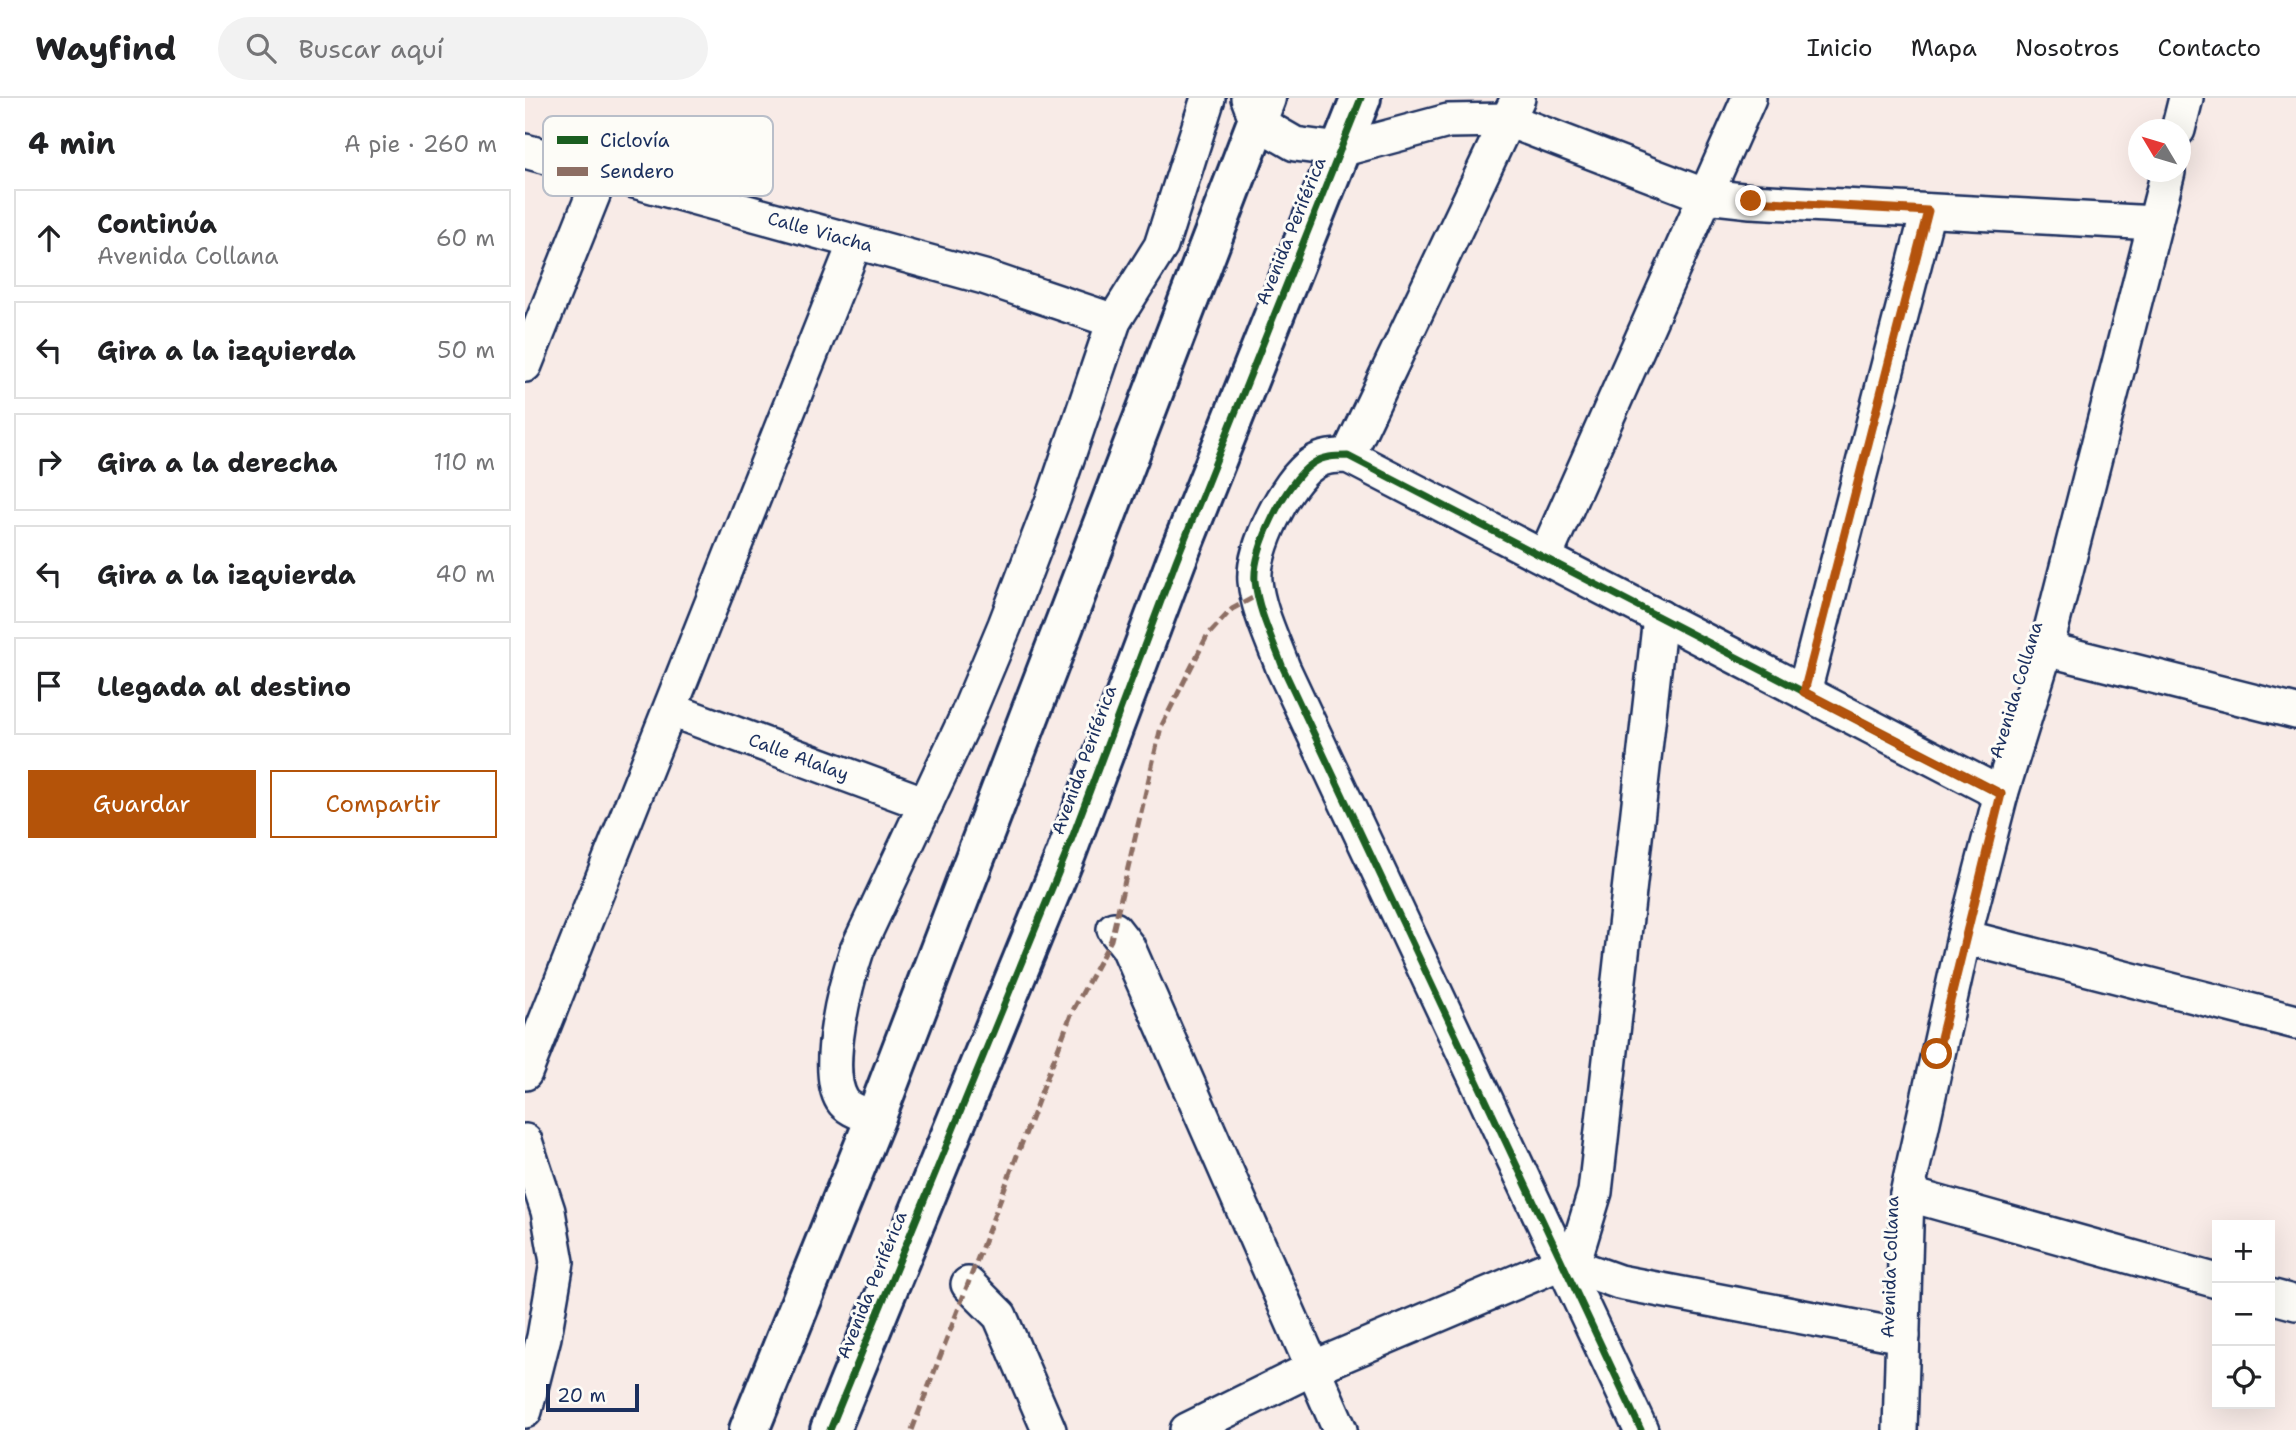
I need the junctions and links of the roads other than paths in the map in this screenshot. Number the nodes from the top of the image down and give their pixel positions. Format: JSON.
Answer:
{"nodes":[{"id":1,"x":1208,"y":98,"type":"edge"},
{"id":2,"x":1361,"y":98,"type":"edge"},
{"id":3,"x":1749,"y":98,"type":"edge"},
{"id":4,"x":2186,"y":98,"type":"edge"},
{"id":5,"x":1257,"y":106,"type":"edge"},
{"id":6,"x":1513,"y":109,"type":"edge"},
{"id":7,"x":2181,"y":119,"type":"edge"},
{"id":8,"x":1340,"y":150,"type":"junction"},
{"id":9,"x":525,"y":151,"type":"edge"},
{"id":10,"x":543,"y":155,"type":"edge"},
{"id":11,"x":2165,"y":182,"type":"edge"},
{"id":12,"x":593,"y":196,"type":"edge"},
{"id":13,"x":693,"y":196,"type":"edge"},
{"id":14,"x":1706,"y":196,"type":"junction"},
{"id":15,"x":1928,"y":211,"type":"junction"},
{"id":16,"x":2155,"y":223,"type":"junction"},
{"id":17,"x":855,"y":243,"type":"junction"},
{"id":18,"x":1114,"y":321,"type":"junction"},
{"id":19,"x":525,"y":365,"type":"edge"},
{"id":20,"x":1348,"y":456,"type":"junction"},
{"id":21,"x":1545,"y":557,"type":"junction"},
{"id":22,"x":1660,"y":617,"type":"junction"},
{"id":23,"x":2046,"y":649,"type":"junction"},
{"id":24,"x":1804,"y":692,"type":"junction"},
{"id":25,"x":671,"y":710,"type":"junction"},
{"id":26,"x":2296,"y":712,"type":"edge"},
{"id":27,"x":2001,"y":794,"type":"junction"},
{"id":28,"x":926,"y":804,"type":"junction"},
{"id":29,"x":1114,"y":929,"type":"dead end"},
{"id":30,"x":1964,"y":937,"type":"junction"},
{"id":31,"x":2296,"y":1022,"type":"edge"},
{"id":32,"x":525,"y":1073,"type":"edge"},
{"id":33,"x":875,"y":1119,"type":"junction"},
{"id":34,"x":525,"y":1141,"type":"edge"},
{"id":35,"x":1907,"y":1194,"type":"junction"},
{"id":36,"x":1563,"y":1262,"type":"junction"},
{"id":37,"x":2212,"y":1280,"type":"edge"},
{"id":38,"x":968,"y":1284,"type":"dead end"},
{"id":39,"x":2275,"y":1297,"type":"edge"},
{"id":40,"x":2296,"y":1303,"type":"edge"},
{"id":41,"x":1903,"y":1336,"type":"junction"},
{"id":42,"x":1313,"y":1368,"type":"junction"},
{"id":43,"x":525,"y":1411,"type":"edge"},
{"id":44,"x":749,"y":1430,"type":"edge"},
{"id":45,"x":830,"y":1430,"type":"edge"},
{"id":46,"x":1049,"y":1430,"type":"edge"},
{"id":47,"x":1187,"y":1430,"type":"edge"},
{"id":48,"x":1340,"y":1430,"type":"edge"},
{"id":49,"x":1641,"y":1430,"type":"edge"},
{"id":50,"x":1900,"y":1430,"type":"edge"}],
"edges":[{"from":1,"to":18,"type":"street"},
{"from":2,"to":8,"type":"street","name":"Avenida Periférica"},
{"from":3,"to":14,"type":"street"},
{"from":4,"to":7,"type":"street"},
{"from":5,"to":8,"type":"street"},
{"from":5,"to":33,"type":"street"},
{"from":6,"to":8,"type":"street"},
{"from":6,"to":14,"type":"street"},
{"from":6,"to":20,"type":"street"},
{"from":8,"to":45,"type":"street","name":"Avenida Periférica"},
{"from":9,"to":10,"type":"street","name":"Calle Viacha"},
{"from":11,"to":16,"type":"street","name":"Avenida Collana"},
{"from":12,"to":19,"type":"street"},
{"from":13,"to":17,"type":"street","name":"Calle Viacha"},
{"from":14,"to":15,"type":"street"},
{"from":14,"to":21,"type":"street"},
{"from":15,"to":16,"type":"street"},
{"from":15,"to":24,"type":"street"},
{"from":16,"to":23,"type":"street","name":"Avenida Collana"},
{"from":17,"to":18,"type":"street","name":"Calle Viacha"},
{"from":17,"to":25,"type":"street"},
{"from":18,"to":28,"type":"street"},
{"from":20,"to":21,"type":"street"},
{"from":20,"to":36,"type":"street"},
{"from":21,"to":22,"type":"street"},
{"from":22,"to":24,"type":"street"},
{"from":22,"to":36,"type":"street"},
{"from":23,"to":26,"type":"street"},
{"from":23,"to":27,"type":"street","name":"Avenida Collana"},
{"from":24,"to":27,"type":"street"},
{"from":25,"to":28,"type":"street","name":"Calle Alalay"},
{"from":25,"to":32,"type":"street"},
{"from":27,"to":30,"type":"street","name":"Avenida Collana"},
{"from":28,"to":33,"type":"street"},
{"from":29,"to":42,"type":"street"},
{"from":30,"to":31,"type":"street"},
{"from":30,"to":35,"type":"street","name":"Avenida Collana"},
{"from":33,"to":44,"type":"street"},
{"from":34,"to":43,"type":"street"},
{"from":35,"to":37,"type":"street"},
{"from":35,"to":41,"type":"street","name":"Avenida Collana"},
{"from":36,"to":41,"type":"street"},
{"from":36,"to":42,"type":"street"},
{"from":36,"to":49,"type":"street"},
{"from":38,"to":46,"type":"street"},
{"from":39,"to":40,"type":"street"},
{"from":41,"to":50,"type":"street","name":"Avenida Collana"},
{"from":42,"to":47,"type":"street"},
{"from":42,"to":48,"type":"street"}]}
